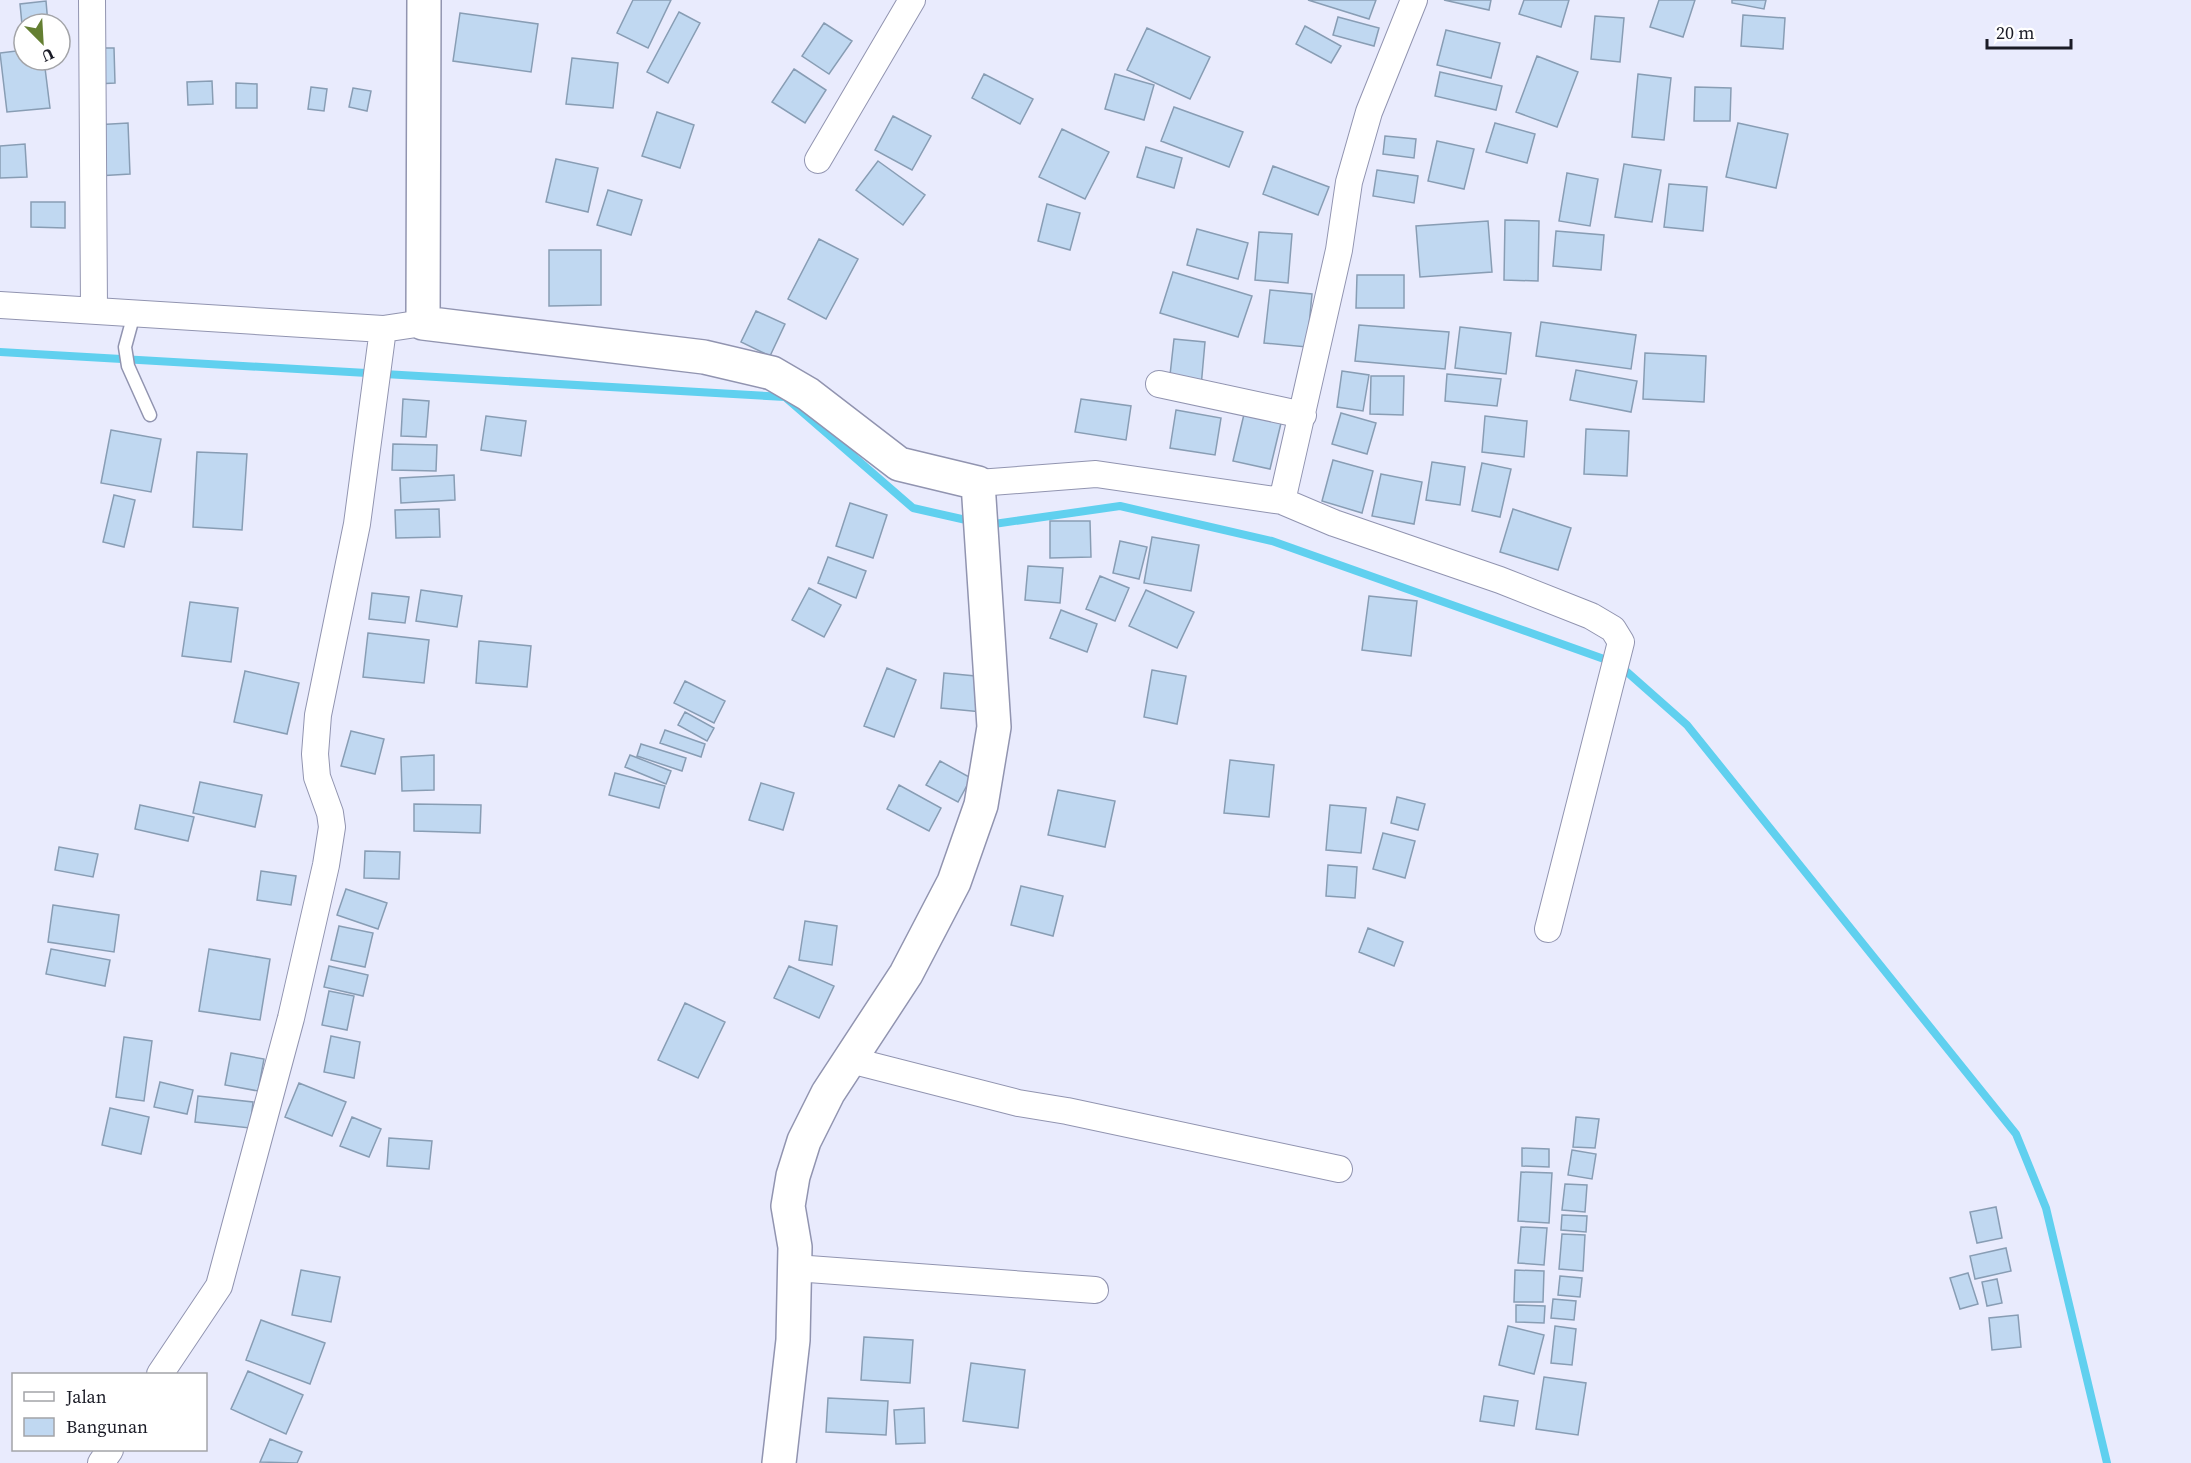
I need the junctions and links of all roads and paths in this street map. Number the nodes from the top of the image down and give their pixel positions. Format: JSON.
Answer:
{"nodes":[{"id":1,"x":92,"y":0,"type":"edge"},
{"id":2,"x":424,"y":0,"type":"edge"},
{"id":3,"x":912,"y":0,"type":"edge"},
{"id":4,"x":1414,"y":0,"type":"edge"},
{"id":5,"x":818,"y":160,"type":"dead end"},
{"id":6,"x":0,"y":305,"type":"edge"},
{"id":7,"x":94,"y":310,"type":"junction"},
{"id":8,"x":134,"y":314,"type":"junction"},
{"id":9,"x":423,"y":323,"type":"junction"},
{"id":10,"x":382,"y":335,"type":"junction"},
{"id":11,"x":1159,"y":384,"type":"dead end"},
{"id":12,"x":150,"y":415,"type":"dead end"},
{"id":13,"x":1303,"y":415,"type":"junction"},
{"id":14,"x":978,"y":488,"type":"junction"},
{"id":15,"x":1282,"y":501,"type":"junction"},
{"id":16,"x":1548,"y":929,"type":"dead end"},
{"id":17,"x":850,"y":1060,"type":"junction"},
{"id":18,"x":1339,"y":1169,"type":"dead end"},
{"id":19,"x":795,"y":1268,"type":"junction"},
{"id":20,"x":1095,"y":1290,"type":"dead end"},
{"id":21,"x":161,"y":1373,"type":"edge"},
{"id":22,"x":779,"y":1463,"type":"edge"}],
"edges":[{"from":1,"to":7,"type":"street"},
{"from":2,"to":9,"type":"street"},
{"from":3,"to":5,"type":"street"},
{"from":4,"to":13,"type":"street"},
{"from":6,"to":7,"type":"street"},
{"from":7,"to":8,"type":"street"},
{"from":8,"to":10,"type":"street"},
{"from":8,"to":12,"type":"lane"},
{"from":9,"to":10,"type":"street"},
{"from":9,"to":14,"type":"street"},
{"from":10,"to":21,"type":"street"},
{"from":11,"to":13,"type":"street"},
{"from":13,"to":15,"type":"street"},
{"from":14,"to":15,"type":"street"},
{"from":14,"to":17,"type":"street"},
{"from":15,"to":16,"type":"street"},
{"from":17,"to":18,"type":"street"},
{"from":17,"to":19,"type":"street"},
{"from":19,"to":20,"type":"street"},
{"from":19,"to":22,"type":"street"}]}
